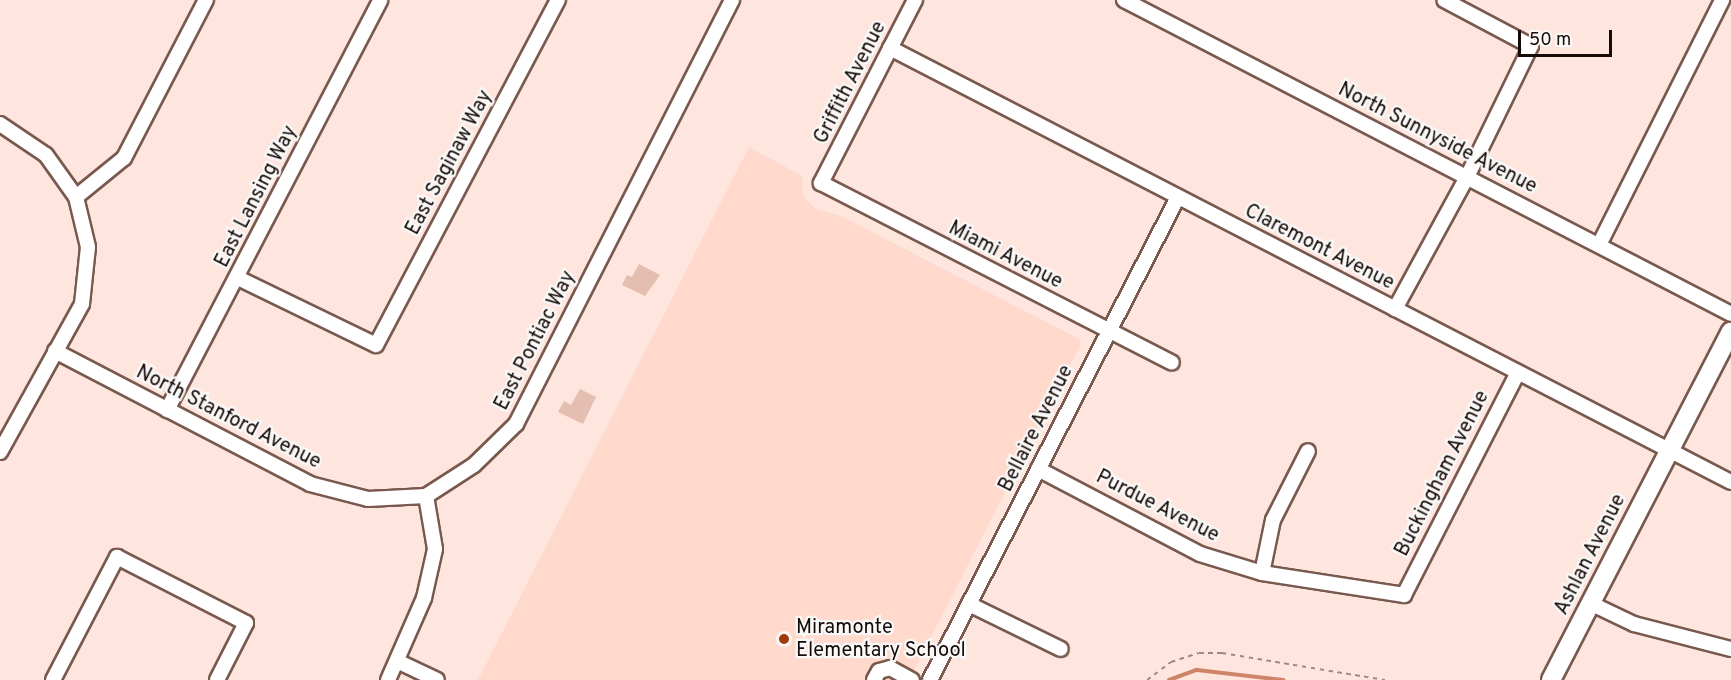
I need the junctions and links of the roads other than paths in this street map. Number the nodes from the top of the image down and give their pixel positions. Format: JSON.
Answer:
{"nodes":[{"id":1,"x":206,"y":0,"type":"edge"},
{"id":2,"x":380,"y":0,"type":"edge"},
{"id":3,"x":558,"y":0,"type":"edge"},
{"id":4,"x":732,"y":0,"type":"edge"},
{"id":5,"x":915,"y":0,"type":"edge"},
{"id":6,"x":1124,"y":0,"type":"edge"},
{"id":7,"x":1444,"y":0,"type":"edge"},
{"id":8,"x":1722,"y":0,"type":"edge"},
{"id":9,"x":890,"y":48,"type":"junction"},
{"id":10,"x":0,"y":124,"type":"edge"},
{"id":11,"x":1467,"y":177,"type":"junction"},
{"id":12,"x":821,"y":183,"type":"joint"},
{"id":13,"x":76,"y":197,"type":"junction"},
{"id":14,"x":1178,"y":197,"type":"junction"},
{"id":15,"x":1599,"y":245,"type":"junction"},
{"id":16,"x":238,"y":278,"type":"junction"},
{"id":17,"x":1395,"y":309,"type":"junction"},
{"id":18,"x":1731,"y":314,"type":"edge"},
{"id":19,"x":1109,"y":331,"type":"junction"},
{"id":20,"x":1731,"y":332,"type":"edge"},
{"id":21,"x":55,"y":351,"type":"junction"},
{"id":22,"x":1172,"y":363,"type":"dead end"},
{"id":23,"x":1518,"y":372,"type":"junction"},
{"id":24,"x":168,"y":410,"type":"junction"},
{"id":25,"x":1670,"y":450,"type":"junction"},
{"id":26,"x":1308,"y":451,"type":"dead end"},
{"id":27,"x":0,"y":452,"type":"edge"},
{"id":28,"x":1038,"y":469,"type":"junction"},
{"id":29,"x":1731,"y":482,"type":"edge"},
{"id":30,"x":426,"y":496,"type":"junction"},
{"id":31,"x":1262,"y":573,"type":"junction"},
{"id":32,"x":1404,"y":595,"type":"joint"},
{"id":33,"x":969,"y":604,"type":"junction"},
{"id":34,"x":1592,"y":604,"type":"junction"},
{"id":35,"x":1061,"y":649,"type":"dead end"},
{"id":36,"x":1731,"y":649,"type":"edge"},
{"id":37,"x":397,"y":661,"type":"junction"},
{"id":38,"x":876,"y":675,"type":"edge"},
{"id":39,"x":53,"y":680,"type":"edge"},
{"id":40,"x":217,"y":680,"type":"edge"},
{"id":41,"x":388,"y":680,"type":"edge"},
{"id":42,"x":437,"y":680,"type":"edge"},
{"id":43,"x":912,"y":680,"type":"edge"},
{"id":44,"x":930,"y":680,"type":"edge"},
{"id":45,"x":1551,"y":680,"type":"edge"}],
"edges":[{"from":1,"to":13,"type":"street"},
{"from":2,"to":16,"type":"street","name":"East Lansing Way"},
{"from":3,"to":16,"type":"street","name":"East Saginaw Way"},
{"from":4,"to":30,"type":"street","name":"East Pontiac Way"},
{"from":5,"to":9,"type":"street","name":"Griffith Avenue"},
{"from":6,"to":11,"type":"street","name":"North Sunnyside Avenue"},
{"from":7,"to":11,"type":"street"},
{"from":8,"to":15,"type":"street"},
{"from":9,"to":12,"type":"street","name":"Griffith Avenue"},
{"from":9,"to":14,"type":"street","name":"Claremont Avenue"},
{"from":10,"to":13,"type":"street"},
{"from":11,"to":15,"type":"street","name":"North Sunnyside Avenue"},
{"from":11,"to":17,"type":"street"},
{"from":12,"to":19,"type":"street","name":"Miami Avenue"},
{"from":13,"to":21,"type":"street"},
{"from":14,"to":17,"type":"street","name":"Claremont Avenue"},
{"from":14,"to":19,"type":"street","name":"Bellaire Avenue"},
{"from":15,"to":18,"type":"street","name":"North Sunnyside Avenue"},
{"from":16,"to":24,"type":"street","name":"East Lansing Way"},
{"from":17,"to":23,"type":"street","name":"Claremont Avenue"},
{"from":19,"to":22,"type":"street","name":"Miami Avenue"},
{"from":19,"to":28,"type":"street","name":"Bellaire Avenue"},
{"from":20,"to":25,"type":"main road","name":"Ashlan Avenue"},
{"from":21,"to":24,"type":"street","name":"North Stanford Avenue"},
{"from":21,"to":27,"type":"street"},
{"from":23,"to":25,"type":"street","name":"Claremont Avenue"},
{"from":23,"to":32,"type":"street","name":"Buckingham Avenue"},
{"from":24,"to":30,"type":"street","name":"North Stanford Avenue"},
{"from":25,"to":29,"type":"street","name":"Claremont Avenue"},
{"from":25,"to":34,"type":"main road","name":"Ashlan Avenue"},
{"from":26,"to":31,"type":"street"},
{"from":28,"to":31,"type":"street","name":"Purdue Avenue"},
{"from":28,"to":33,"type":"street","name":"Bellaire Avenue"},
{"from":30,"to":37,"type":"street"},
{"from":31,"to":32,"type":"street","name":"Purdue Avenue"},
{"from":33,"to":35,"type":"street"},
{"from":33,"to":44,"type":"street","name":"Bellaire Avenue"},
{"from":34,"to":36,"type":"street"},
{"from":34,"to":45,"type":"main road","name":"Ashlan Avenue"},
{"from":37,"to":41,"type":"street"},
{"from":37,"to":42,"type":"street"},
{"from":38,"to":43,"type":"street"},
{"from":39,"to":40,"type":"street"}]}
